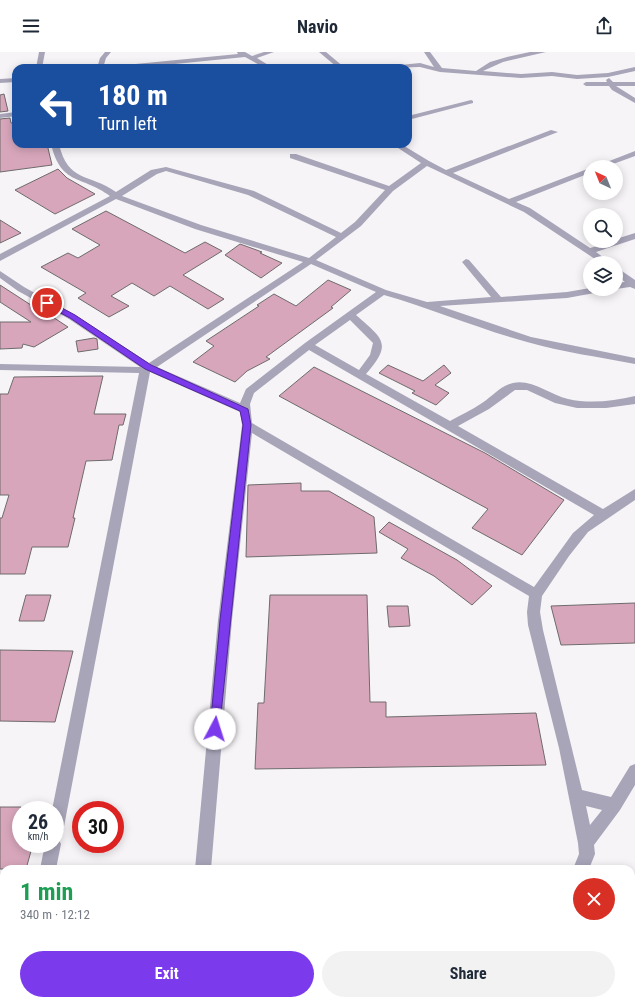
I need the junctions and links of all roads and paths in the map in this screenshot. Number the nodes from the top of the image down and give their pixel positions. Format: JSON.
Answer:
{"nodes":[{"id":1,"x":42,"y":52,"type":"edge"},
{"id":2,"x":108,"y":52,"type":"edge"},
{"id":3,"x":271,"y":52,"type":"edge"},
{"id":4,"x":322,"y":52,"type":"edge"},
{"id":5,"x":427,"y":52,"type":"edge"},
{"id":6,"x":544,"y":52,"type":"edge"},
{"id":7,"x":245,"y":55,"type":"edge"},
{"id":8,"x":40,"y":64,"type":"edge"},
{"id":9,"x":101,"y":64,"type":"edge"},
{"id":10,"x":155,"y":64,"type":"edge"},
{"id":11,"x":262,"y":64,"type":"edge"},
{"id":12,"x":337,"y":64,"type":"edge"},
{"id":13,"x":412,"y":66,"type":"edge"},
{"id":14,"x":635,"y":68,"type":"edge"},
{"id":15,"x":440,"y":70,"type":"junction"},
{"id":16,"x":478,"y":72,"type":"junction"},
{"id":17,"x":608,"y":75,"type":"junction"},
{"id":18,"x":522,"y":76,"type":"junction"},
{"id":19,"x":12,"y":80,"type":"edge"},
{"id":20,"x":0,"y":81,"type":"edge"},
{"id":21,"x":610,"y":84,"type":"junction"},
{"id":22,"x":635,"y":84,"type":"edge"},
{"id":23,"x":635,"y":101,"type":"edge"},
{"id":24,"x":471,"y":102,"type":"dead end"},
{"id":25,"x":12,"y":114,"type":"edge"},
{"id":26,"x":0,"y":116,"type":"edge"},
{"id":27,"x":412,"y":117,"type":"edge"},
{"id":28,"x":554,"y":132,"type":"dead end"},
{"id":29,"x":56,"y":148,"type":"edge"},
{"id":30,"x":402,"y":148,"type":"edge"},
{"id":31,"x":635,"y":153,"type":"edge"},
{"id":32,"x":293,"y":156,"type":"dead end"},
{"id":33,"x":616,"y":160,"type":"edge"},
{"id":34,"x":426,"y":163,"type":"junction"},
{"id":35,"x":446,"y":172,"type":"junction"},
{"id":36,"x":583,"y":173,"type":"edge"},
{"id":37,"x":390,"y":188,"type":"junction"},
{"id":38,"x":116,"y":196,"type":"junction"},
{"id":39,"x":511,"y":201,"type":"junction"},
{"id":40,"x":343,"y":236,"type":"junction"},
{"id":41,"x":635,"y":236,"type":"edge"},
{"id":42,"x":589,"y":251,"type":"junction"},
{"id":43,"x":596,"y":256,"type":"edge"},
{"id":44,"x":0,"y":258,"type":"edge"},
{"id":45,"x":310,"y":261,"type":"junction"},
{"id":46,"x":466,"y":262,"type":"dead end"},
{"id":47,"x":0,"y":274,"type":"edge"},
{"id":48,"x":623,"y":275,"type":"edge"},
{"id":49,"x":634,"y":284,"type":"edge"},
{"id":50,"x":623,"y":285,"type":"edge"},
{"id":51,"x":383,"y":292,"type":"junction"},
{"id":52,"x":583,"y":292,"type":"edge"},
{"id":53,"x":497,"y":298,"type":"junction"},
{"id":54,"x":425,"y":304,"type":"junction"},
{"id":55,"x":350,"y":315,"type":"junction"},
{"id":56,"x":308,"y":345,"type":"junction"},
{"id":57,"x":635,"y":361,"type":"edge"},
{"id":58,"x":0,"y":367,"type":"edge"},
{"id":59,"x":147,"y":368,"type":"junction"},
{"id":60,"x":360,"y":375,"type":"junction"},
{"id":61,"x":635,"y":400,"type":"edge"},
{"id":62,"x":244,"y":409,"type":"junction"},
{"id":63,"x":247,"y":425,"type":"junction"},
{"id":64,"x":450,"y":426,"type":"junction"},
{"id":65,"x":635,"y":493,"type":"edge"},
{"id":66,"x":604,"y":515,"type":"junction"},
{"id":67,"x":536,"y":594,"type":"junction"},
{"id":68,"x":635,"y":771,"type":"edge"},
{"id":69,"x":575,"y":796,"type":"junction"},
{"id":70,"x":61,"y":801,"type":"edge"},
{"id":71,"x":615,"y":805,"type":"junction"},
{"id":72,"x":586,"y":843,"type":"junction"},
{"id":73,"x":51,"y":853,"type":"edge"},
{"id":74,"x":49,"y":865,"type":"edge"},
{"id":75,"x":204,"y":865,"type":"edge"},
{"id":76,"x":583,"y":865,"type":"edge"}],
"edges":[{"from":1,"to":8,"type":"street"},
{"from":2,"to":9,"type":"street"},
{"from":3,"to":7,"type":"street"},
{"from":4,"to":12,"type":"street"},
{"from":5,"to":15,"type":"street"},
{"from":6,"to":16,"type":"street"},
{"from":7,"to":10,"type":"street"},
{"from":7,"to":11,"type":"street"},
{"from":13,"to":15,"type":"street"},
{"from":14,"to":17,"type":"street"},
{"from":15,"to":16,"type":"street"},
{"from":16,"to":18,"type":"street"},
{"from":17,"to":18,"type":"street"},
{"from":17,"to":21,"type":"street"},
{"from":18,"to":21,"type":"street"},
{"from":19,"to":20,"type":"street"},
{"from":21,"to":22,"type":"street"},
{"from":21,"to":23,"type":"street"},
{"from":24,"to":27,"type":"street"},
{"from":25,"to":26,"type":"street"},
{"from":28,"to":35,"type":"street"},
{"from":29,"to":38,"type":"street"},
{"from":30,"to":34,"type":"street"},
{"from":31,"to":33,"type":"street"},
{"from":32,"to":37,"type":"street"},
{"from":34,"to":35,"type":"street"},
{"from":34,"to":37,"type":"street"},
{"from":35,"to":39,"type":"street"},
{"from":36,"to":39,"type":"street"},
{"from":37,"to":40,"type":"street"},
{"from":38,"to":40,"type":"street"},
{"from":38,"to":44,"type":"street"},
{"from":38,"to":45,"type":"street"},
{"from":39,"to":42,"type":"street"},
{"from":40,"to":45,"type":"street"},
{"from":41,"to":42,"type":"street"},
{"from":42,"to":43,"type":"street"},
{"from":45,"to":51,"type":"street"},
{"from":45,"to":59,"type":"street"},
{"from":46,"to":53,"type":"street"},
{"from":47,"to":59,"type":"street"},
{"from":48,"to":49,"type":"street"},
{"from":49,"to":50,"type":"street"},
{"from":51,"to":54,"type":"street"},
{"from":51,"to":55,"type":"street"},
{"from":52,"to":53,"type":"street"},
{"from":53,"to":54,"type":"street"},
{"from":54,"to":57,"type":"street"},
{"from":55,"to":56,"type":"street"},
{"from":55,"to":60,"type":"street"},
{"from":56,"to":60,"type":"street"},
{"from":56,"to":62,"type":"street"},
{"from":58,"to":59,"type":"street"},
{"from":59,"to":62,"type":"street"},
{"from":59,"to":70,"type":"street"},
{"from":60,"to":64,"type":"street"},
{"from":61,"to":64,"type":"street"},
{"from":62,"to":63,"type":"street"},
{"from":63,"to":67,"type":"street"},
{"from":63,"to":75,"type":"street"},
{"from":64,"to":66,"type":"street"},
{"from":65,"to":66,"type":"street"},
{"from":66,"to":67,"type":"street"},
{"from":67,"to":69,"type":"street"},
{"from":68,"to":71,"type":"street"},
{"from":69,"to":71,"type":"street"},
{"from":69,"to":72,"type":"street"},
{"from":71,"to":72,"type":"street"},
{"from":72,"to":76,"type":"street"},
{"from":73,"to":74,"type":"street"}]}
